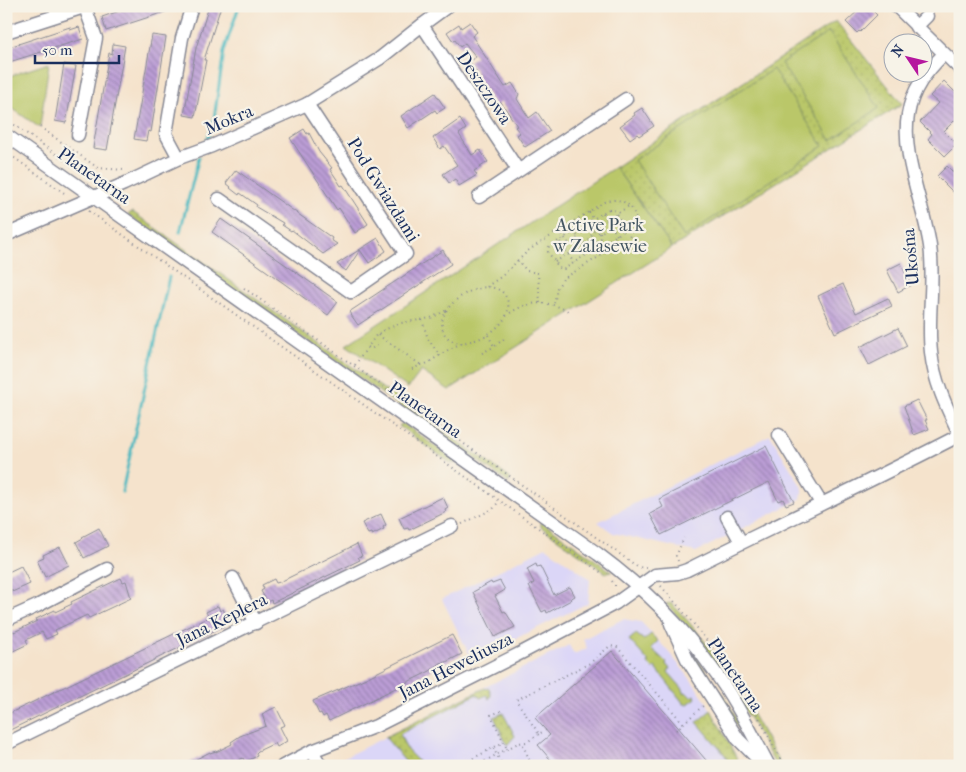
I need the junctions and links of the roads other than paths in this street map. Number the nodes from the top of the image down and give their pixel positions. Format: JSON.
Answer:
{"nodes":[{"id":1,"x":192,"y":6,"type":"edge"},
{"id":2,"x":448,"y":6,"type":"edge"},
{"id":3,"x":896,"y":6,"type":"edge"},
{"id":4,"x":86,"y":7,"type":"edge"},
{"id":5,"x":927,"y":16,"type":"dead end"},
{"id":6,"x":422,"y":25,"type":"junction"},
{"id":7,"x":916,"y":27,"type":"junction"},
{"id":8,"x":6,"y":32,"type":"edge"},
{"id":9,"x":944,"y":54,"type":"junction"},
{"id":10,"x":960,"y":70,"type":"edge"},
{"id":11,"x":626,"y":99,"type":"dead end"},
{"id":12,"x":307,"y":104,"type":"junction"},
{"id":13,"x":6,"y":135,"type":"edge"},
{"id":14,"x":78,"y":135,"type":"dead end"},
{"id":15,"x":179,"y":158,"type":"junction"},
{"id":16,"x":518,"y":170,"type":"junction"},
{"id":17,"x":93,"y":197,"type":"junction"},
{"id":18,"x":479,"y":197,"type":"dead end"},
{"id":19,"x":218,"y":199,"type":"dead end"},
{"id":20,"x":6,"y":235,"type":"edge"},
{"id":21,"x":779,"y":435,"type":"dead end"},
{"id":22,"x":960,"y":435,"type":"edge"},
{"id":23,"x":821,"y":504,"type":"junction"},
{"id":24,"x":727,"y":517,"type":"dead end"},
{"id":25,"x":452,"y":526,"type":"road end"},
{"id":26,"x":741,"y":542,"type":"junction"},
{"id":27,"x":107,"y":569,"type":"dead end"},
{"id":28,"x":234,"y":578,"type":"dead end"},
{"id":29,"x":640,"y":587,"type":"junction"},
{"id":30,"x":6,"y":620,"type":"edge"},
{"id":31,"x":256,"y":623,"type":"junction"},
{"id":32,"x":6,"y":744,"type":"edge"},
{"id":33,"x":312,"y":751,"type":"junction"},
{"id":34,"x":283,"y":766,"type":"edge"},
{"id":35,"x":321,"y":766,"type":"edge"},
{"id":36,"x":767,"y":766,"type":"edge"}],
"edges":[{"from":1,"to":15,"type":"street"},
{"from":2,"to":6,"type":"street","name":"Mokra"},
{"from":3,"to":7,"type":"street"},
{"from":4,"to":8,"type":"street"},
{"from":4,"to":14,"type":"street"},
{"from":5,"to":7,"type":"street"},
{"from":6,"to":12,"type":"street","name":"Mokra"},
{"from":6,"to":16,"type":"street","name":"Deszczowa"},
{"from":7,"to":9,"type":"street"},
{"from":9,"to":10,"type":"street"},
{"from":9,"to":22,"type":"street","name":"Ukośna"},
{"from":11,"to":16,"type":"street"},
{"from":12,"to":15,"type":"street","name":"Mokra"},
{"from":12,"to":19,"type":"street","name":"Pod Gwiazdami"},
{"from":13,"to":17,"type":"street","name":"Planetarna"},
{"from":15,"to":17,"type":"street","name":"Mokra"},
{"from":16,"to":18,"type":"street"},
{"from":17,"to":20,"type":"street","name":"Mokra"},
{"from":17,"to":29,"type":"street","name":"Planetarna"},
{"from":21,"to":23,"type":"street"},
{"from":22,"to":23,"type":"street","name":"Ukośna"},
{"from":23,"to":26,"type":"street","name":"Ukośna"},
{"from":24,"to":26,"type":"street"},
{"from":25,"to":31,"type":"street","name":"Jana Keplera"},
{"from":26,"to":29,"type":"street","name":"Ukośna"},
{"from":27,"to":30,"type":"street"},
{"from":28,"to":31,"type":"street"},
{"from":29,"to":33,"type":"street","name":"Jana Heweliusza"},
{"from":29,"to":36,"type":"street","name":"Planetarna"},
{"from":31,"to":32,"type":"street","name":"Jana Keplera"},
{"from":33,"to":34,"type":"street","name":"Jana Heweliusza"},
{"from":33,"to":35,"type":"street"}]}
